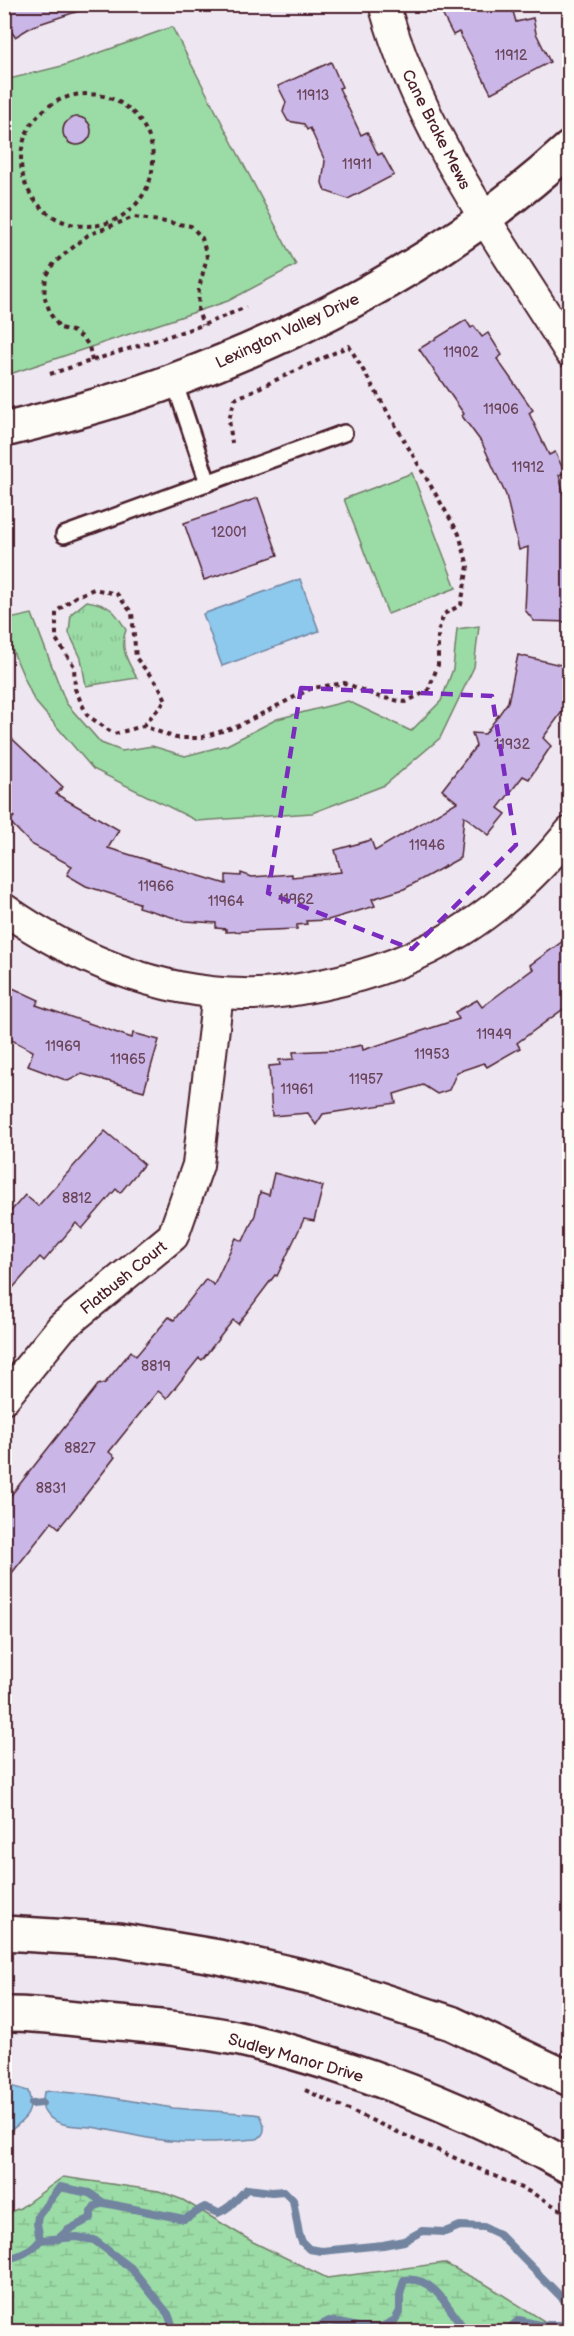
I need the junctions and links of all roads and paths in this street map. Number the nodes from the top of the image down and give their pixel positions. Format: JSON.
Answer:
{"nodes":[{"id":1,"x":384,"y":4,"type":"edge"},
{"id":2,"x":570,"y":148,"type":"edge"},
{"id":3,"x":485,"y":217,"type":"junction"},
{"id":4,"x":120,"y":218,"type":"joint"},
{"id":5,"x":246,"y":307,"type":"dead end"},
{"id":6,"x":203,"y":325,"type":"junction"},
{"id":7,"x":570,"y":352,"type":"edge"},
{"id":8,"x":92,"y":361,"type":"junction"},
{"id":9,"x":50,"y":374,"type":"dead end"},
{"id":10,"x":174,"y":381,"type":"junction"},
{"id":11,"x":4,"y":430,"type":"edge"},
{"id":12,"x":344,"y":433,"type":"dead end"},
{"id":13,"x":232,"y":443,"type":"dead end"},
{"id":14,"x":208,"y":483,"type":"junction"},
{"id":15,"x":64,"y":536,"type":"dead end"},
{"id":16,"x":143,"y":726,"type":"junction"},
{"id":17,"x":570,"y":831,"type":"edge"},
{"id":18,"x":4,"y":909,"type":"edge"},
{"id":19,"x":218,"y":993,"type":"junction"},
{"id":20,"x":4,"y":1398,"type":"edge"},
{"id":21,"x":4,"y":1933,"type":"edge"},
{"id":22,"x":4,"y":2014,"type":"edge"},
{"id":23,"x":570,"y":2079,"type":"edge"},
{"id":24,"x":297,"y":2086,"type":"dead end"},
{"id":25,"x":570,"y":2168,"type":"edge"},
{"id":26,"x":570,"y":2215,"type":"edge"}],
"edges":[{"from":1,"to":3,"type":"street","name":"Cane Brake Mews"},
{"from":2,"to":3,"type":"main road","name":"Lexington Valley Drive"},
{"from":3,"to":7,"type":"street","name":"Cane Brake Mews"},
{"from":3,"to":10,"type":"main road","name":"Lexington Valley Drive"},
{"from":4,"to":4,"type":"path"},
{"from":5,"to":6,"type":"path"},
{"from":6,"to":8,"type":"path"},
{"from":6,"to":8,"type":"path"},
{"from":8,"to":9,"type":"path"},
{"from":10,"to":11,"type":"main road","name":"Lexington Valley Drive"},
{"from":10,"to":14,"type":"lane"},
{"from":12,"to":14,"type":"lane"},
{"from":13,"to":16,"type":"path"},
{"from":14,"to":15,"type":"lane"},
{"from":16,"to":16,"type":"path"},
{"from":17,"to":19,"type":"street"},
{"from":18,"to":19,"type":"street"},
{"from":19,"to":20,"type":"street","name":"Flatbush Court"},
{"from":21,"to":23,"type":"main road"},
{"from":22,"to":25,"type":"main road","name":"Sudley Manor Drive"},
{"from":24,"to":26,"type":"path"}]}
